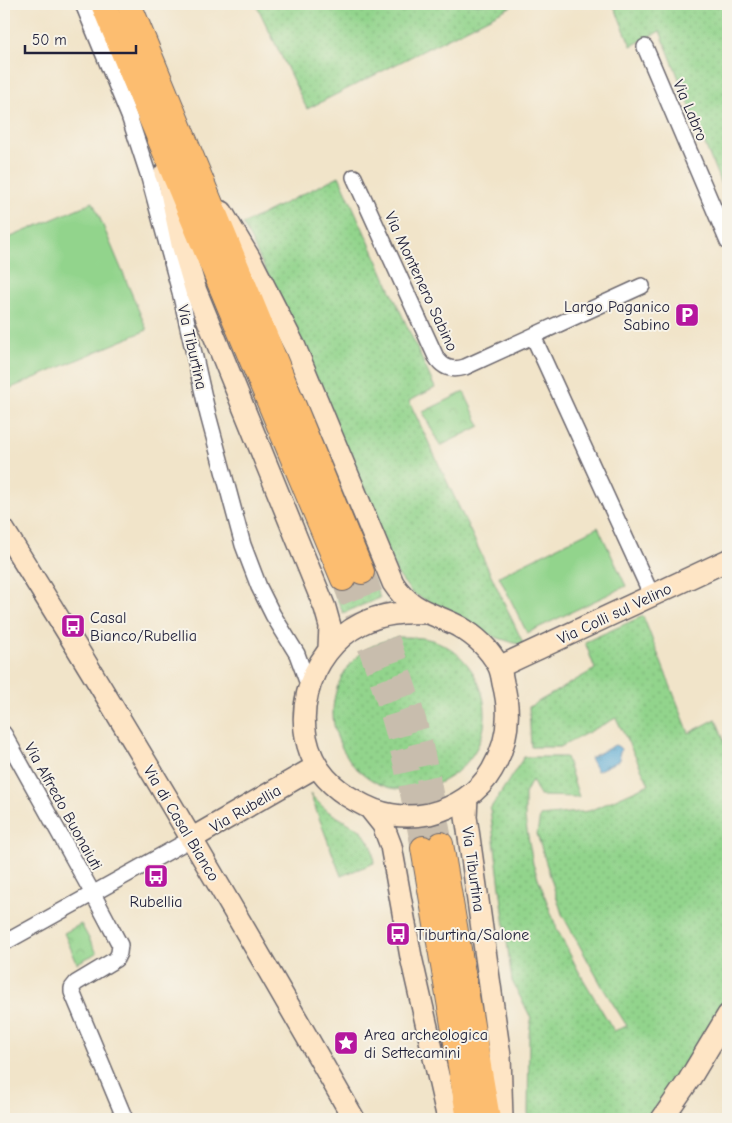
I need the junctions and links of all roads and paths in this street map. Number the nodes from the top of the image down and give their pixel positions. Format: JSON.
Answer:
{"nodes":[{"id":1,"x":83,"y":4,"type":"edge"},
{"id":2,"x":103,"y":4,"type":"edge"},
{"id":3,"x":129,"y":4,"type":"edge"},
{"id":4,"x":645,"y":47,"type":"dead end"},
{"id":5,"x":128,"y":62,"type":"junction"},
{"id":6,"x":196,"y":170,"type":"junction"},
{"id":7,"x":354,"y":177,"type":"dead end"},
{"id":8,"x":728,"y":242,"type":"edge"},
{"id":9,"x":642,"y":286,"type":"dead end"},
{"id":10,"x":533,"y":336,"type":"junction"},
{"id":11,"x":4,"y":530,"type":"edge"},
{"id":12,"x":728,"y":560,"type":"edge"},
{"id":13,"x":652,"y":596,"type":"junction"},
{"id":14,"x":427,"y":613,"type":"junction"},
{"id":15,"x":329,"y":648,"type":"junction"},
{"id":16,"x":499,"y":667,"type":"junction"},
{"id":17,"x":309,"y":687,"type":"junction"},
{"id":18,"x":4,"y":734,"type":"edge"},
{"id":19,"x":317,"y":766,"type":"junction"},
{"id":20,"x":467,"y":798,"type":"junction"},
{"id":21,"x":371,"y":810,"type":"junction"},
{"id":22,"x":191,"y":839,"type":"junction"},
{"id":23,"x":93,"y":894,"type":"junction"},
{"id":24,"x":4,"y":943,"type":"edge"},
{"id":25,"x":489,"y":980,"type":"junction"},
{"id":26,"x":728,"y":1016,"type":"edge"},
{"id":27,"x":125,"y":1119,"type":"edge"},
{"id":28,"x":354,"y":1119,"type":"edge"},
{"id":29,"x":448,"y":1119,"type":"edge"},
{"id":30,"x":469,"y":1119,"type":"edge"},
{"id":31,"x":488,"y":1119,"type":"edge"},
{"id":32,"x":502,"y":1119,"type":"edge"},
{"id":33,"x":516,"y":1119,"type":"edge"},
{"id":34,"x":662,"y":1119,"type":"edge"}],
"edges":[{"from":1,"to":17,"type":"street","name":"Via Tiburtina"},
{"from":2,"to":5,"type":"main road","name":"Via Tiburtina"},
{"from":3,"to":6,"type":"main road","name":"Via Tiburtina"},
{"from":4,"to":8,"type":"street","name":"Via Labro"},
{"from":5,"to":6,"type":"main road","name":"Via Tiburtina"},
{"from":5,"to":15,"type":"street","name":"Via Tiburtina"},
{"from":6,"to":14,"type":"street","name":"Via Tiburtina"},
{"from":7,"to":10,"type":"street","name":"Via Montenero Sabino"},
{"from":9,"to":10,"type":"street","name":"Via Montenero Sabino"},
{"from":10,"to":13,"type":"street"},
{"from":11,"to":22,"type":"street","name":"Via di Casal Bianco"},
{"from":12,"to":13,"type":"street","name":"Via Colli sul Velino"},
{"from":13,"to":16,"type":"street","name":"Via Colli sul Velino"},
{"from":14,"to":15,"type":"street","name":"Via Tiburtina"},
{"from":14,"to":16,"type":"street","name":"Via Tiburtina"},
{"from":15,"to":17,"type":"street","name":"Via Tiburtina"},
{"from":16,"to":20,"type":"street","name":"Via Tiburtina"},
{"from":17,"to":19,"type":"street","name":"Via Tiburtina"},
{"from":18,"to":23,"type":"street","name":"Via Alfredo Buonaiuti"},
{"from":19,"to":21,"type":"street","name":"Via Tiburtina"},
{"from":19,"to":22,"type":"street","name":"Via Rubellia"},
{"from":20,"to":21,"type":"street","name":"Via Tiburtina"},
{"from":20,"to":25,"type":"street","name":"Via Tiburtina"},
{"from":21,"to":29,"type":"street","name":"Via Tiburtina"},
{"from":22,"to":23,"type":"street","name":"Via Rubellia"},
{"from":22,"to":28,"type":"street","name":"Via di Casal Bianco"},
{"from":23,"to":24,"type":"street","name":"Via Rubellia"},
{"from":23,"to":27,"type":"street","name":"Via Alfredo Buonaiuti"},
{"from":25,"to":32,"type":"street","name":"Via Tiburtina"},
{"from":25,"to":33,"type":"street"},
{"from":26,"to":34,"type":"street"},
{"from":30,"to":31,"type":"main road","name":"Via Tiburtina"}]}
